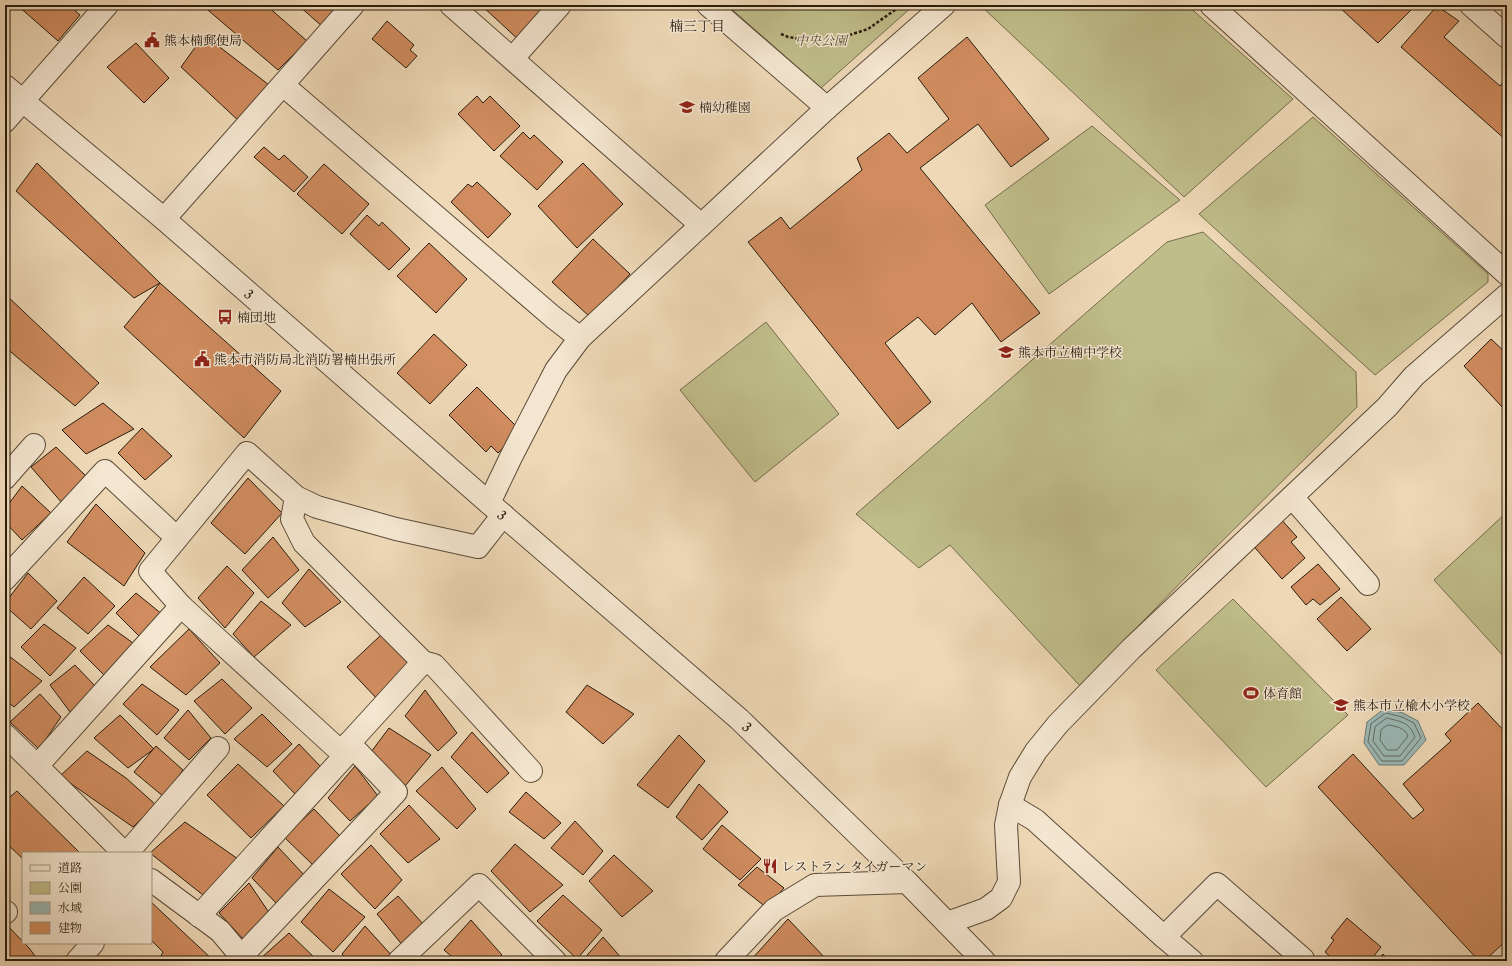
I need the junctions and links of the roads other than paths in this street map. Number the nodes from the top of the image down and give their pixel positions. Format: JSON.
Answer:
{"nodes":[{"id":1,"x":107,"y":5,"type":"edge"},
{"id":2,"x":353,"y":5,"type":"edge"},
{"id":3,"x":452,"y":5,"type":"edge"},
{"id":4,"x":560,"y":5,"type":"edge"},
{"id":5,"x":708,"y":5,"type":"edge"},
{"id":6,"x":944,"y":5,"type":"edge"},
{"id":7,"x":1211,"y":5,"type":"edge"},
{"id":8,"x":1471,"y":5,"type":"edge"},
{"id":9,"x":1507,"y":37,"type":"edge"},
{"id":10,"x":513,"y":58,"type":"junction"},
{"id":11,"x":283,"y":85,"type":"junction"},
{"id":12,"x":5,"y":86,"type":"edge"},
{"id":13,"x":23,"y":101,"type":"junction"},
{"id":14,"x":827,"y":108,"type":"junction"},
{"id":15,"x":5,"y":121,"type":"edge"},
{"id":16,"x":164,"y":219,"type":"junction"},
{"id":17,"x":701,"y":225,"type":"junction"},
{"id":18,"x":1507,"y":274,"type":"edge"},
{"id":19,"x":1507,"y":295,"type":"edge"},
{"id":20,"x":580,"y":338,"type":"junction"},
{"id":21,"x":34,"y":445,"type":"dead end"},
{"id":22,"x":5,"y":478,"type":"edge"},
{"id":23,"x":296,"y":497,"type":"junction"},
{"id":24,"x":1292,"y":497,"type":"junction"},
{"id":25,"x":496,"y":509,"type":"junction"},
{"id":26,"x":177,"y":538,"type":"junction"},
{"id":27,"x":5,"y":579,"type":"edge"},
{"id":28,"x":1368,"y":584,"type":"dead end"},
{"id":29,"x":181,"y":606,"type":"junction"},
{"id":30,"x":423,"y":662,"type":"junction"},
{"id":31,"x":5,"y":735,"type":"edge"},
{"id":32,"x":351,"y":745,"type":"junction"},
{"id":33,"x":218,"y":748,"type":"dead end"},
{"id":34,"x":37,"y":766,"type":"junction"},
{"id":35,"x":531,"y":770,"type":"dead end"},
{"id":36,"x":1010,"y":805,"type":"junction"},
{"id":37,"x":123,"y":852,"type":"edge"},
{"id":38,"x":128,"y":852,"type":"edge"},
{"id":39,"x":152,"y":881,"type":"edge"},
{"id":40,"x":907,"y":882,"type":"junction"},
{"id":41,"x":199,"y":916,"type":"junction"},
{"id":42,"x":946,"y":923,"type":"junction"},
{"id":43,"x":1164,"y":937,"type":"junction"},
{"id":44,"x":92,"y":944,"type":"edge"},
{"id":45,"x":239,"y":959,"type":"edge"},
{"id":46,"x":730,"y":959,"type":"edge"},
{"id":47,"x":1303,"y":960,"type":"edge"},
{"id":48,"x":77,"y":961,"type":"edge"},
{"id":49,"x":399,"y":961,"type":"edge"},
{"id":50,"x":555,"y":961,"type":"edge"},
{"id":51,"x":984,"y":961,"type":"edge"},
{"id":52,"x":1192,"y":961,"type":"edge"}],
"edges":[{"from":1,"to":13,"type":"street"},
{"from":2,"to":11,"type":"street"},
{"from":3,"to":10,"type":"street"},
{"from":4,"to":10,"type":"street"},
{"from":5,"to":14,"type":"street"},
{"from":6,"to":14,"type":"street"},
{"from":7,"to":18,"type":"street"},
{"from":8,"to":9,"type":"street"},
{"from":10,"to":17,"type":"street"},
{"from":11,"to":16,"type":"street"},
{"from":11,"to":20,"type":"street"},
{"from":12,"to":13,"type":"street","name":"3"},
{"from":13,"to":15,"type":"street"},
{"from":13,"to":16,"type":"street","name":"3"},
{"from":14,"to":17,"type":"street"},
{"from":16,"to":25,"type":"street","name":"3"},
{"from":17,"to":20,"type":"street"},
{"from":19,"to":24,"type":"street"},
{"from":20,"to":25,"type":"street"},
{"from":21,"to":22,"type":"street"},
{"from":23,"to":25,"type":"street"},
{"from":23,"to":26,"type":"street"},
{"from":23,"to":30,"type":"street"},
{"from":24,"to":28,"type":"street"},
{"from":24,"to":36,"type":"street"},
{"from":25,"to":40,"type":"street","name":"3"},
{"from":26,"to":27,"type":"street"},
{"from":26,"to":29,"type":"street"},
{"from":29,"to":32,"type":"street"},
{"from":29,"to":34,"type":"street"},
{"from":30,"to":32,"type":"street"},
{"from":30,"to":35,"type":"street"},
{"from":31,"to":34,"type":"street"},
{"from":32,"to":41,"type":"street"},
{"from":32,"to":45,"type":"street"},
{"from":33,"to":38,"type":"street"},
{"from":34,"to":37,"type":"street"},
{"from":36,"to":42,"type":"street"},
{"from":36,"to":43,"type":"street"},
{"from":39,"to":41,"type":"street"},
{"from":40,"to":42,"type":"street","name":"3"},
{"from":40,"to":46,"type":"street"},
{"from":41,"to":45,"type":"street"},
{"from":42,"to":51,"type":"street","name":"3"},
{"from":43,"to":47,"type":"street"},
{"from":43,"to":52,"type":"street"},
{"from":44,"to":48,"type":"street"},
{"from":49,"to":50,"type":"street"}]}
